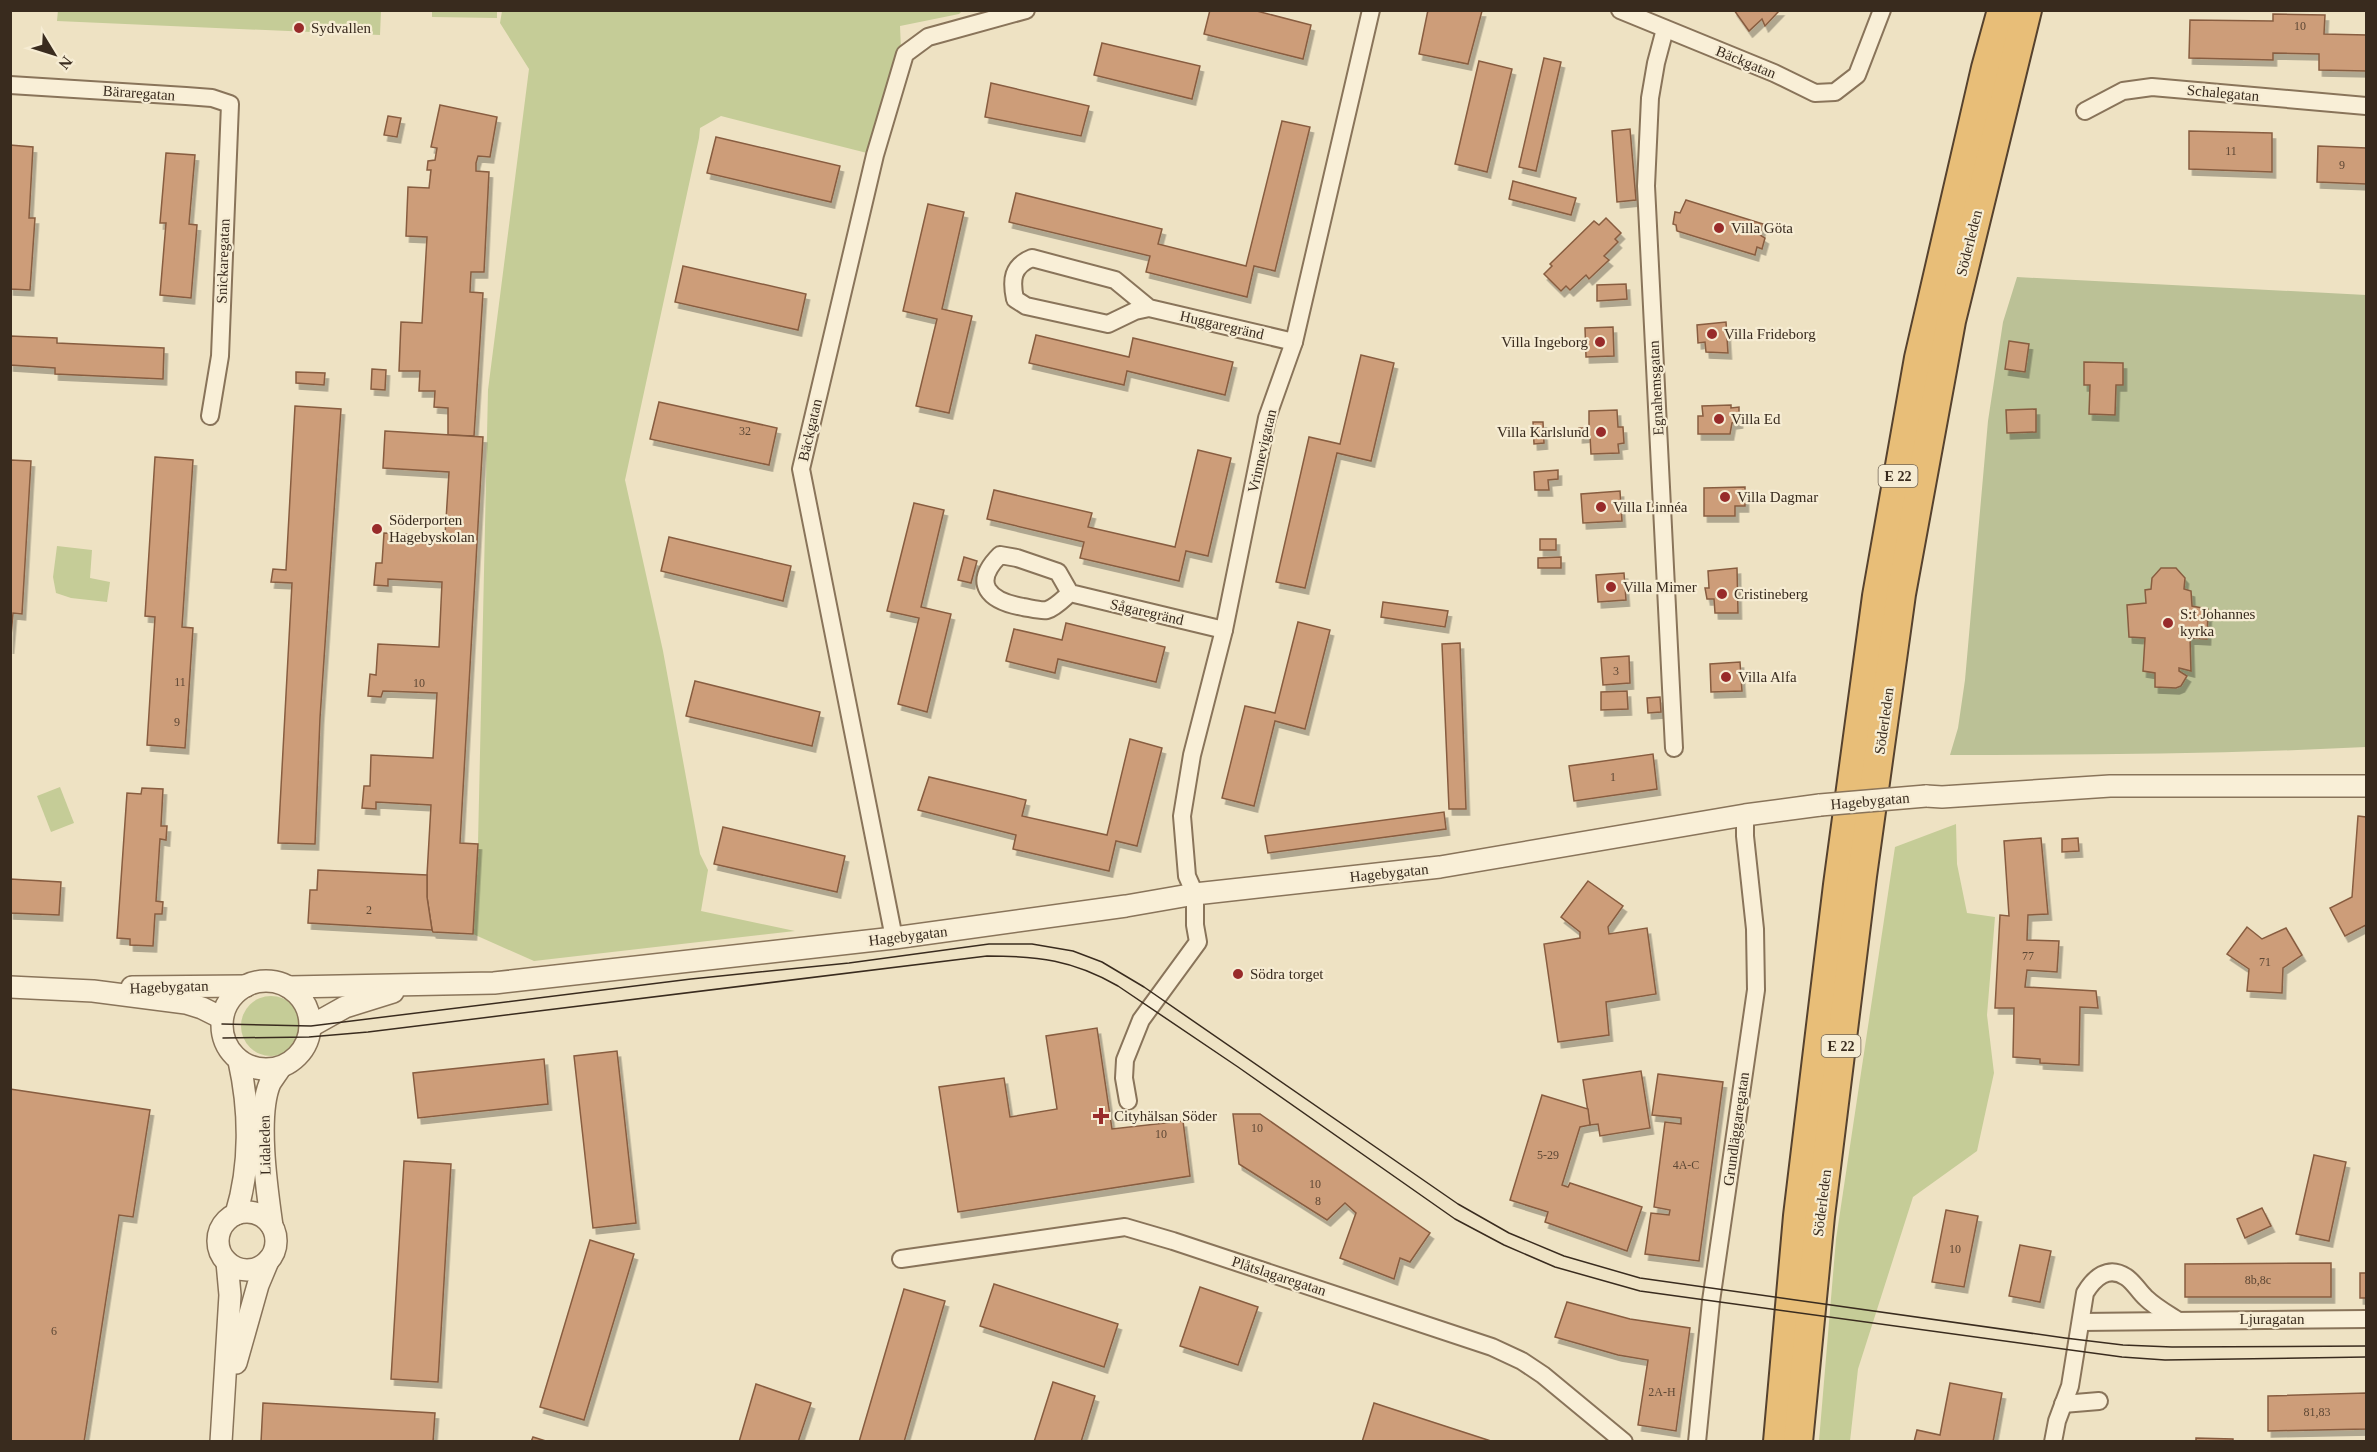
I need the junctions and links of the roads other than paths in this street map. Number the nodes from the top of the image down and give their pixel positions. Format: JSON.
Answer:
{"nodes":[{"id":1,"x":1026,"y":10,"type":"edge"},
{"id":2,"x":1371,"y":10,"type":"edge"},
{"id":3,"x":1620,"y":10,"type":"edge"},
{"id":4,"x":1882,"y":10,"type":"edge"},
{"id":5,"x":2002,"y":10,"type":"edge"},
{"id":6,"x":2026,"y":10,"type":"edge"},
{"id":7,"x":1665,"y":29,"type":"junction"},
{"id":8,"x":10,"y":85,"type":"edge"},
{"id":9,"x":230,"y":104,"type":"joint"},
{"id":10,"x":2367,"y":106,"type":"edge"},
{"id":11,"x":2085,"y":111,"type":"dead end"},
{"id":12,"x":1149,"y":308,"type":"junction"},
{"id":13,"x":1294,"y":342,"type":"junction"},
{"id":14,"x":210,"y":416,"type":"dead end"},
{"id":15,"x":1070,"y":593,"type":"junction"},
{"id":16,"x":1224,"y":630,"type":"junction"},
{"id":17,"x":1674,"y":748,"type":"dead end"},
{"id":18,"x":2367,"y":786,"type":"edge"},
{"id":19,"x":1745,"y":815,"type":"junction"},
{"id":20,"x":1195,"y":894,"type":"junction"},
{"id":21,"x":894,"y":938,"type":"junction"},
{"id":22,"x":246,"y":986,"type":"junction"},
{"id":23,"x":413,"y":986,"type":"junction"},
{"id":24,"x":10,"y":987,"type":"edge"},
{"id":25,"x":290,"y":987,"type":"junction"},
{"id":26,"x":93,"y":991,"type":"junction"},
{"id":27,"x":222,"y":1018,"type":"junction"},
{"id":28,"x":311,"y":1026,"type":"junction"},
{"id":29,"x":239,"y":1061,"type":"junction"},
{"id":30,"x":280,"y":1068,"type":"junction"},
{"id":31,"x":1128,"y":1101,"type":"dead end"},
{"id":32,"x":236,"y":1214,"type":"junction"},
{"id":33,"x":272,"y":1226,"type":"junction"},
{"id":34,"x":901,"y":1259,"type":"dead end"},
{"id":35,"x":268,"y":1261,"type":"junction"},
{"id":36,"x":227,"y":1262,"type":"junction"},
{"id":37,"x":2367,"y":1319,"type":"edge"},
{"id":38,"x":2177,"y":1320,"type":"junction"},
{"id":39,"x":2081,"y":1322,"type":"junction"},
{"id":40,"x":2099,"y":1401,"type":"dead end"},
{"id":41,"x":2063,"y":1404,"type":"junction"},
{"id":42,"x":224,"y":1416,"type":"junction"},
{"id":43,"x":221,"y":1442,"type":"edge"},
{"id":44,"x":1624,"y":1442,"type":"edge"},
{"id":45,"x":1697,"y":1442,"type":"edge"},
{"id":46,"x":1778,"y":1442,"type":"edge"},
{"id":47,"x":1798,"y":1442,"type":"edge"},
{"id":48,"x":2053,"y":1442,"type":"edge"}],
"edges":[{"from":1,"to":21,"type":"street","name":"Bäckgatan"},
{"from":2,"to":13,"type":"street","name":"Vrinnevigatan"},
{"from":3,"to":7,"type":"street","name":"Bäckgatan"},
{"from":4,"to":7,"type":"street","name":"Bäckgatan"},
{"from":5,"to":46,"type":"highway","name":"Söderleden","number":"E 22"},
{"from":6,"to":47,"type":"highway","name":"Söderleden","number":"E 22"},
{"from":7,"to":17,"type":"street","name":"Egnahemsgatan"},
{"from":8,"to":9,"type":"street","name":"Bäraregatan"},
{"from":9,"to":14,"type":"street","name":"Snickaregatan"},
{"from":10,"to":11,"type":"street","name":"Schalegatan"},
{"from":12,"to":12,"type":"street","name":"Huggaregränd"},
{"from":12,"to":13,"type":"street","name":"Huggaregränd"},
{"from":13,"to":16,"type":"street","name":"Vrinnevigatan"},
{"from":15,"to":15,"type":"street"},
{"from":15,"to":16,"type":"street","name":"Sågaregränd"},
{"from":16,"to":20,"type":"street","name":"Vrinnevigatan"},
{"from":18,"to":19,"type":"street","name":"Hagebygatan","bridge":true},
{"from":19,"to":20,"type":"street","name":"Hagebygatan"},
{"from":19,"to":45,"type":"street","name":"Grundläggaregatan"},
{"from":20,"to":21,"type":"street","name":"Hagebygatan"},
{"from":20,"to":31,"type":"street","name":"Vrinnevigatan"},
{"from":21,"to":23,"type":"street","name":"Hagebygatan"},
{"from":22,"to":25,"type":"street"},
{"from":22,"to":26,"type":"street","name":"Hagebygatan"},
{"from":22,"to":27,"type":"street"},
{"from":23,"to":25,"type":"street","name":"Hagebygatan"},
{"from":23,"to":28,"type":"street","name":"Hagebygatan"},
{"from":24,"to":26,"type":"street","name":"Hagebygatan"},
{"from":25,"to":28,"type":"street"},
{"from":26,"to":27,"type":"street","name":"Hagebygatan"},
{"from":27,"to":29,"type":"street"},
{"from":28,"to":30,"type":"street"},
{"from":29,"to":30,"type":"street"},
{"from":29,"to":32,"type":"street","name":"Lidaleden"},
{"from":30,"to":33,"type":"street","name":"Lidaleden"},
{"from":32,"to":33,"type":"street"},
{"from":32,"to":36,"type":"street"},
{"from":33,"to":35,"type":"street"},
{"from":34,"to":44,"type":"street","name":"Plåtslagaregatan"},
{"from":35,"to":36,"type":"street"},
{"from":35,"to":42,"type":"street"},
{"from":36,"to":42,"type":"street"},
{"from":37,"to":38,"type":"street","name":"Ljuragatan"},
{"from":38,"to":39,"type":"street","name":"Ljuragatan"},
{"from":38,"to":39,"type":"street"},
{"from":39,"to":41,"type":"street"},
{"from":40,"to":41,"type":"street"},
{"from":41,"to":48,"type":"street"},
{"from":42,"to":43,"type":"street"}]}
